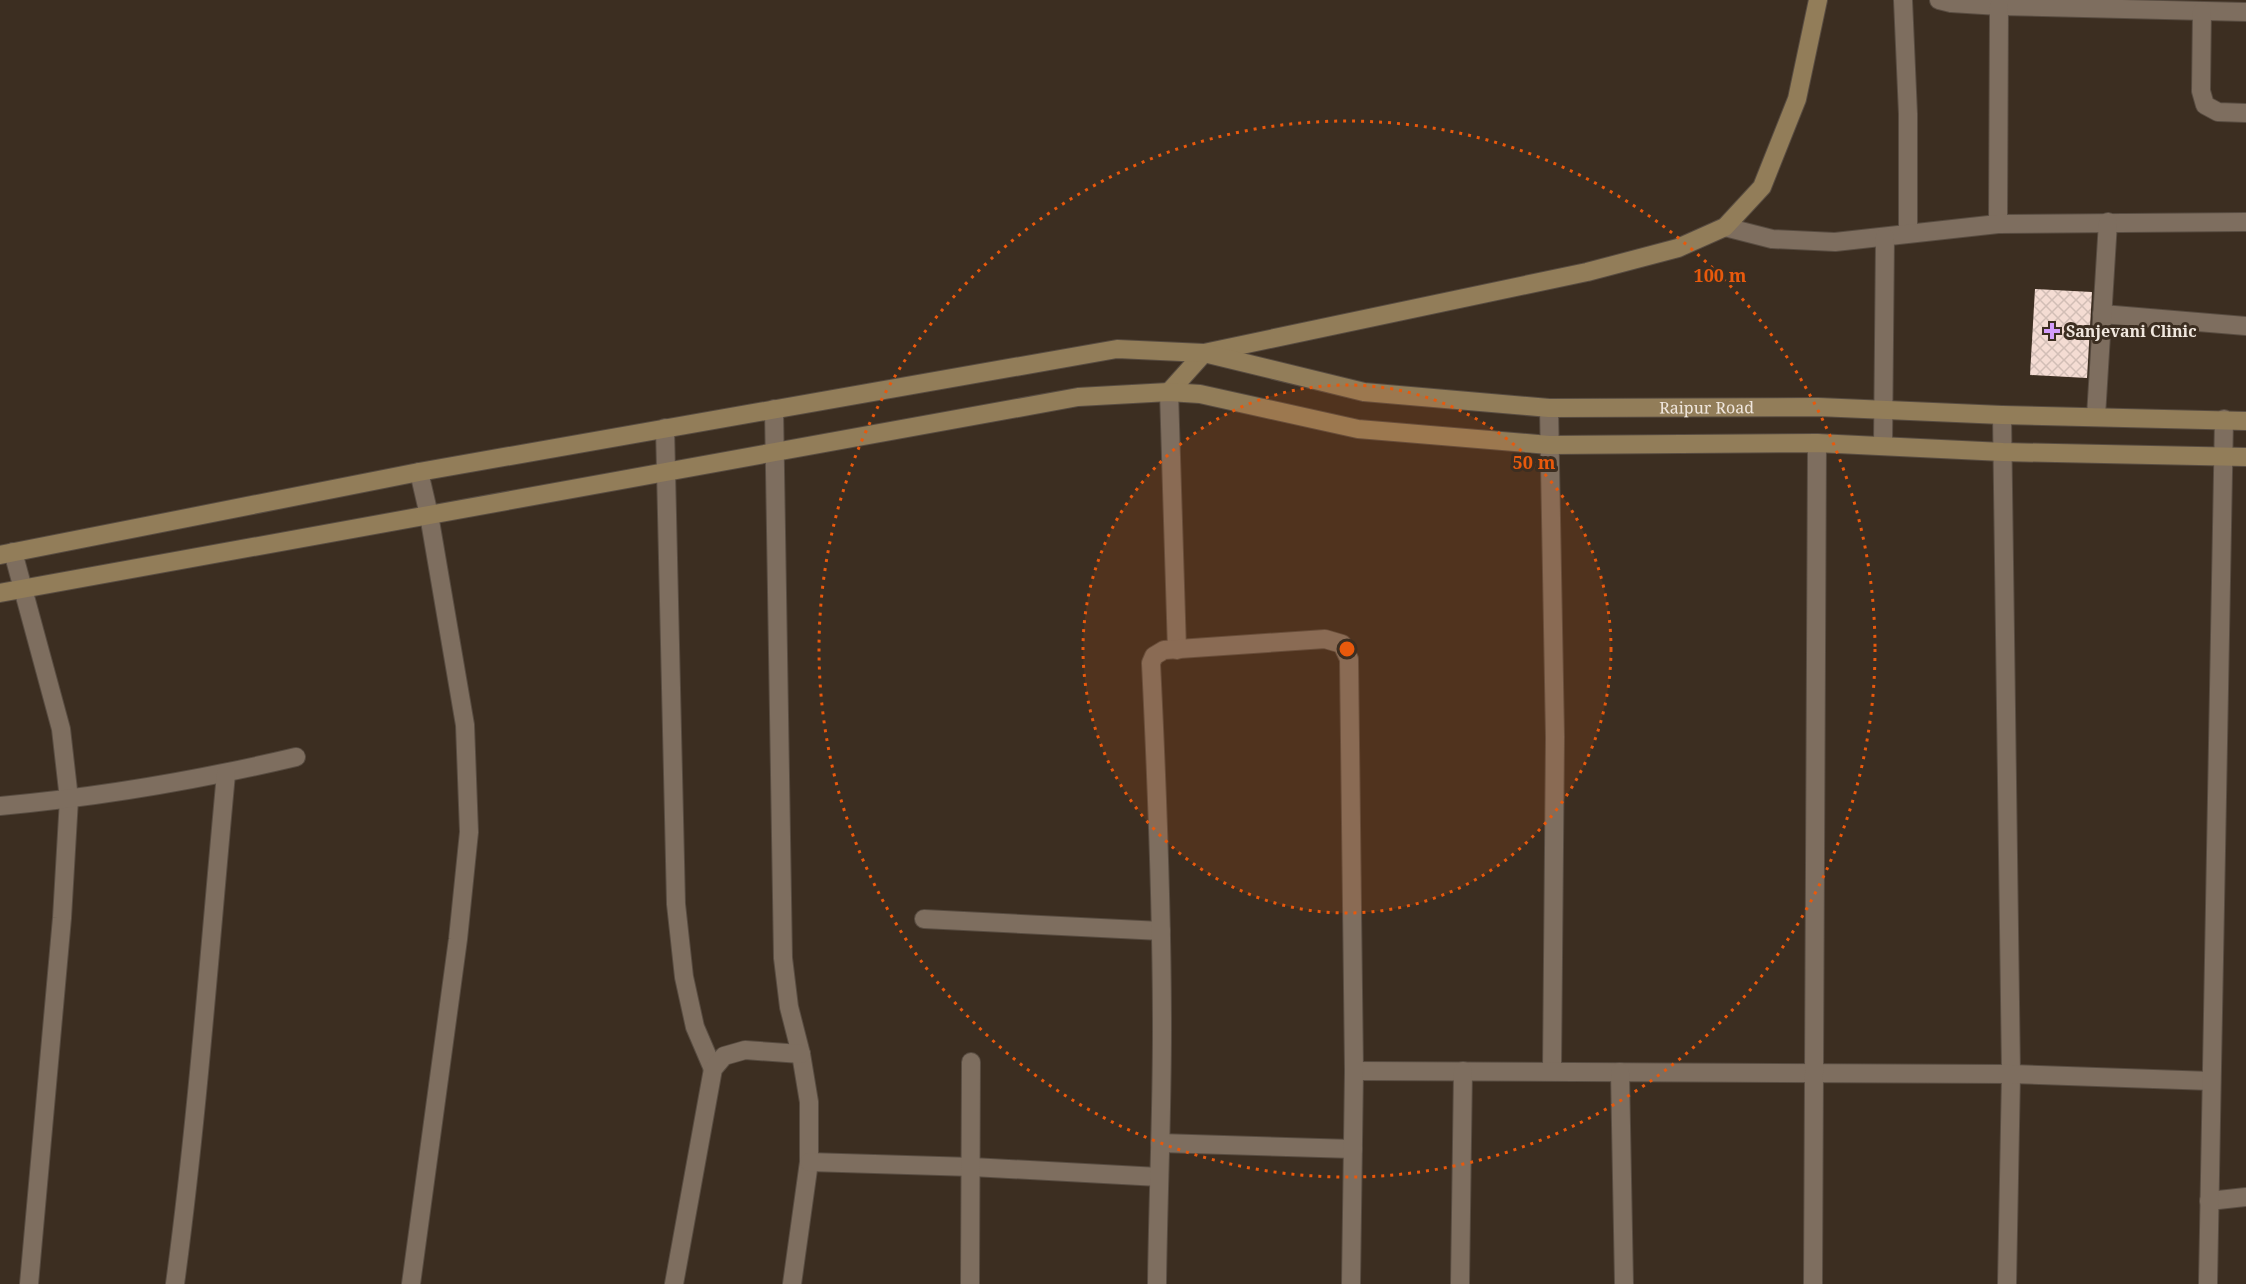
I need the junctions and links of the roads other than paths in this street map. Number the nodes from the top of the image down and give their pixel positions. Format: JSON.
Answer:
{"nodes":[{"id":1,"x":1818,"y":0,"type":"edge"},
{"id":2,"x":1903,"y":0,"type":"edge"},
{"id":3,"x":1939,"y":0,"type":"edge"},
{"id":4,"x":1999,"y":6,"type":"junction"},
{"id":5,"x":2202,"y":11,"type":"junction"},
{"id":6,"x":2246,"y":12,"type":"edge"},
{"id":7,"x":2246,"y":113,"type":"edge"},
{"id":8,"x":2108,"y":222,"type":"junction"},
{"id":9,"x":2246,"y":222,"type":"edge"},
{"id":10,"x":1998,"y":224,"type":"junction"},
{"id":11,"x":1725,"y":227,"type":"junction"},
{"id":12,"x":1908,"y":233,"type":"junction"},
{"id":13,"x":1885,"y":237,"type":"junction"},
{"id":14,"x":2102,"y":314,"type":"junction"},
{"id":15,"x":2246,"y":326,"type":"edge"},
{"id":16,"x":1204,"y":353,"type":"junction"},
{"id":17,"x":1169,"y":392,"type":"junction"},
{"id":18,"x":1549,"y":408,"type":"junction"},
{"id":19,"x":1884,"y":408,"type":"junction"},
{"id":20,"x":774,"y":409,"type":"junction"},
{"id":21,"x":2002,"y":415,"type":"junction"},
{"id":22,"x":2096,"y":416,"type":"junction"},
{"id":23,"x":2224,"y":419,"type":"junction"},
{"id":24,"x":2246,"y":421,"type":"edge"},
{"id":25,"x":665,"y":429,"type":"junction"},
{"id":26,"x":1817,"y":443,"type":"junction"},
{"id":27,"x":1549,"y":445,"type":"junction"},
{"id":28,"x":1883,"y":445,"type":"junction"},
{"id":29,"x":775,"y":452,"type":"junction"},
{"id":30,"x":2003,"y":452,"type":"junction"},
{"id":31,"x":2223,"y":456,"type":"junction"},
{"id":32,"x":2246,"y":457,"type":"edge"},
{"id":33,"x":419,"y":472,"type":"junction"},
{"id":34,"x":667,"y":472,"type":"junction"},
{"id":35,"x":429,"y":515,"type":"junction"},
{"id":36,"x":7,"y":553,"type":"edge"},
{"id":37,"x":23,"y":589,"type":"junction"},
{"id":38,"x":0,"y":593,"type":"edge"},
{"id":39,"x":1177,"y":650,"type":"junction"},
{"id":40,"x":296,"y":757,"type":"dead end"},
{"id":41,"x":226,"y":774,"type":"junction"},
{"id":42,"x":69,"y":799,"type":"junction"},
{"id":43,"x":0,"y":806,"type":"edge"},
{"id":44,"x":924,"y":919,"type":"dead end"},
{"id":45,"x":1161,"y":931,"type":"junction"},
{"id":46,"x":801,"y":1054,"type":"junction"},
{"id":47,"x":971,"y":1062,"type":"dead end"},
{"id":48,"x":712,"y":1069,"type":"junction"},
{"id":49,"x":1354,"y":1071,"type":"junction"},
{"id":50,"x":1463,"y":1071,"type":"junction"},
{"id":51,"x":1552,"y":1071,"type":"junction"},
{"id":52,"x":1620,"y":1072,"type":"junction"},
{"id":53,"x":1813,"y":1073,"type":"junction"},
{"id":54,"x":2011,"y":1074,"type":"junction"},
{"id":55,"x":2211,"y":1081,"type":"junction"},
{"id":56,"x":1160,"y":1143,"type":"junction"},
{"id":57,"x":1353,"y":1149,"type":"junction"},
{"id":58,"x":809,"y":1162,"type":"junction"},
{"id":59,"x":972,"y":1167,"type":"junction"},
{"id":60,"x":1159,"y":1177,"type":"junction"},
{"id":61,"x":2246,"y":1197,"type":"edge"},
{"id":62,"x":2209,"y":1201,"type":"junction"},
{"id":63,"x":29,"y":1284,"type":"edge"},
{"id":64,"x":175,"y":1284,"type":"edge"},
{"id":65,"x":411,"y":1284,"type":"edge"},
{"id":66,"x":674,"y":1284,"type":"edge"},
{"id":67,"x":792,"y":1284,"type":"edge"},
{"id":68,"x":970,"y":1284,"type":"edge"},
{"id":69,"x":1157,"y":1284,"type":"edge"},
{"id":70,"x":1350,"y":1284,"type":"edge"},
{"id":71,"x":1460,"y":1284,"type":"edge"},
{"id":72,"x":1624,"y":1284,"type":"edge"},
{"id":73,"x":1813,"y":1284,"type":"edge"},
{"id":74,"x":2007,"y":1284,"type":"edge"},
{"id":75,"x":2208,"y":1284,"type":"edge"}],
"edges":[{"from":1,"to":11,"type":"main road"},
{"from":2,"to":12,"type":"street"},
{"from":3,"to":4,"type":"street"},
{"from":4,"to":5,"type":"street"},
{"from":4,"to":10,"type":"street"},
{"from":5,"to":6,"type":"street"},
{"from":5,"to":7,"type":"street"},
{"from":8,"to":9,"type":"street"},
{"from":8,"to":10,"type":"street"},
{"from":8,"to":14,"type":"street"},
{"from":10,"to":12,"type":"street"},
{"from":11,"to":13,"type":"street"},
{"from":11,"to":16,"type":"main road"},
{"from":12,"to":13,"type":"street"},
{"from":13,"to":19,"type":"street"},
{"from":14,"to":15,"type":"street"},
{"from":14,"to":22,"type":"street"},
{"from":16,"to":17,"type":"main road"},
{"from":16,"to":18,"type":"main road","name":"Raipur Road"},
{"from":16,"to":20,"type":"main road","name":"Raipur Road"},
{"from":17,"to":27,"type":"main road"},
{"from":17,"to":29,"type":"main road"},
{"from":17,"to":39,"type":"street"},
{"from":18,"to":19,"type":"main road","name":"Raipur Road"},
{"from":18,"to":27,"type":"street"},
{"from":19,"to":21,"type":"main road","name":"Raipur Road"},
{"from":19,"to":28,"type":"street"},
{"from":20,"to":25,"type":"main road","name":"Raipur Road"},
{"from":20,"to":29,"type":"street"},
{"from":21,"to":22,"type":"main road","name":"Raipur Road"},
{"from":21,"to":30,"type":"street"},
{"from":22,"to":23,"type":"main road","name":"Raipur Road"},
{"from":23,"to":24,"type":"main road","name":"Raipur Road"},
{"from":23,"to":31,"type":"street"},
{"from":25,"to":33,"type":"main road","name":"Raipur Road"},
{"from":25,"to":34,"type":"street"},
{"from":26,"to":27,"type":"main road"},
{"from":26,"to":28,"type":"main road"},
{"from":26,"to":53,"type":"street"},
{"from":27,"to":51,"type":"street"},
{"from":28,"to":30,"type":"main road"},
{"from":29,"to":34,"type":"main road"},
{"from":29,"to":46,"type":"street"},
{"from":30,"to":31,"type":"main road"},
{"from":30,"to":54,"type":"street"},
{"from":31,"to":32,"type":"main road"},
{"from":31,"to":55,"type":"street"},
{"from":33,"to":35,"type":"street"},
{"from":33,"to":36,"type":"main road","name":"Raipur Road"},
{"from":34,"to":35,"type":"main road"},
{"from":34,"to":48,"type":"street"},
{"from":35,"to":37,"type":"main road"},
{"from":35,"to":65,"type":"street"},
{"from":36,"to":37,"type":"street"},
{"from":37,"to":38,"type":"main road"},
{"from":37,"to":42,"type":"street"},
{"from":39,"to":45,"type":"street"},
{"from":39,"to":49,"type":"street"},
{"from":40,"to":41,"type":"street"},
{"from":41,"to":42,"type":"street"},
{"from":41,"to":64,"type":"street"},
{"from":42,"to":43,"type":"street"},
{"from":42,"to":63,"type":"street"},
{"from":44,"to":45,"type":"street"},
{"from":45,"to":56,"type":"street"},
{"from":46,"to":48,"type":"street"},
{"from":46,"to":58,"type":"street"},
{"from":47,"to":59,"type":"street"},
{"from":48,"to":66,"type":"street"},
{"from":49,"to":50,"type":"street"},
{"from":49,"to":57,"type":"street"},
{"from":50,"to":51,"type":"street"},
{"from":50,"to":71,"type":"street"},
{"from":51,"to":52,"type":"street"},
{"from":52,"to":53,"type":"street"},
{"from":52,"to":72,"type":"street"},
{"from":53,"to":54,"type":"street"},
{"from":53,"to":73,"type":"street"},
{"from":54,"to":55,"type":"street"},
{"from":54,"to":74,"type":"street"},
{"from":55,"to":62,"type":"street"},
{"from":56,"to":57,"type":"street"},
{"from":56,"to":60,"type":"street"},
{"from":57,"to":70,"type":"street"},
{"from":58,"to":59,"type":"street"},
{"from":58,"to":67,"type":"street"},
{"from":59,"to":60,"type":"street"},
{"from":59,"to":68,"type":"street"},
{"from":60,"to":69,"type":"street"},
{"from":61,"to":62,"type":"street"},
{"from":62,"to":75,"type":"street"}]}
